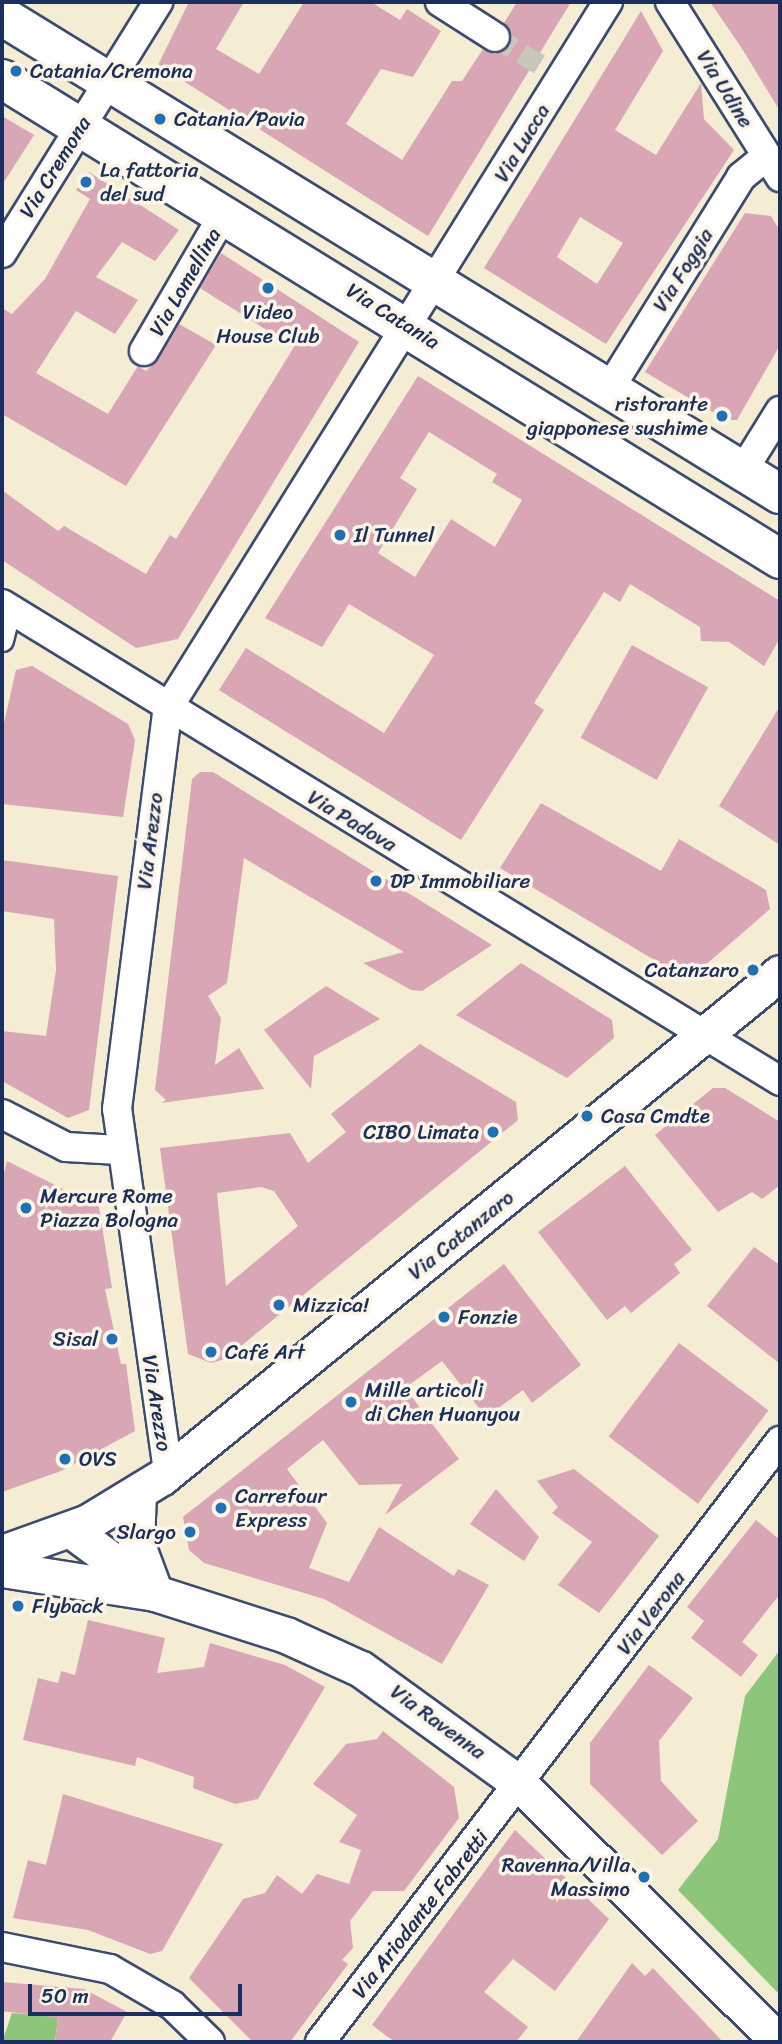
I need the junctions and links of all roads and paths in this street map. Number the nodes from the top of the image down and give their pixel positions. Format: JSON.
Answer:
{"nodes":[{"id":1,"x":158,"y":2,"type":"edge"},
{"id":2,"x":440,"y":2,"type":"edge"},
{"id":3,"x":608,"y":2,"type":"edge"},
{"id":4,"x":670,"y":2,"type":"edge"},
{"id":5,"x":2,"y":16,"type":"edge"},
{"id":6,"x":495,"y":37,"type":"tunnel mouth"},
{"id":7,"x":2,"y":79,"type":"edge"},
{"id":8,"x":109,"y":82,"type":"junction"},
{"id":9,"x":80,"y":128,"type":"junction"},
{"id":10,"x":774,"y":166,"type":"edge"},
{"id":11,"x":225,"y":212,"type":"junction"},
{"id":12,"x":2,"y":253,"type":"edge"},
{"id":13,"x":435,"y":285,"type":"junction"},
{"id":14,"x":408,"y":326,"type":"junction"},
{"id":15,"x":144,"y":351,"type":"dead end"},
{"id":16,"x":608,"y":391,"type":"junction"},
{"id":17,"x":780,"y":411,"type":"edge"},
{"id":18,"x":742,"y":472,"type":"junction"},
{"id":19,"x":780,"y":494,"type":"edge"},
{"id":20,"x":780,"y":559,"type":"edge"},
{"id":21,"x":6,"y":606,"type":"edge"},
{"id":22,"x":2,"y":640,"type":"edge"},
{"id":23,"x":168,"y":708,"type":"junction"},
{"id":24,"x":780,"y":973,"type":"edge"},
{"id":25,"x":704,"y":1035,"type":"junction"},
{"id":26,"x":780,"y":1081,"type":"edge"},
{"id":27,"x":2,"y":1114,"type":"edge"},
{"id":28,"x":119,"y":1150,"type":"junction"},
{"id":29,"x":780,"y":1441,"type":"edge"},
{"id":30,"x":168,"y":1471,"type":"junction"},
{"id":31,"x":138,"y":1493,"type":"junction"},
{"id":32,"x":71,"y":1530,"type":"junction"},
{"id":33,"x":2,"y":1553,"type":"edge"},
{"id":34,"x":2,"y":1569,"type":"edge"},
{"id":35,"x":155,"y":1593,"type":"junction"},
{"id":36,"x":521,"y":1785,"type":"junction"},
{"id":37,"x":2,"y":1947,"type":"edge"},
{"id":38,"x":210,"y":2042,"type":"edge"},
{"id":39,"x":320,"y":2042,"type":"edge"},
{"id":40,"x":779,"y":2042,"type":"edge"}],
"edges":[{"from":1,"to":8,"type":"street","name":"Via Cremona"},
{"from":2,"to":6,"type":"street"},
{"from":3,"to":13,"type":"street","name":"Via Lucca"},
{"from":4,"to":10,"type":"street","name":"Via Udine"},
{"from":5,"to":8,"type":"main road"},
{"from":7,"to":9,"type":"main road","name":"Via Catania"},
{"from":8,"to":9,"type":"street","name":"Via Cremona"},
{"from":8,"to":13,"type":"main road"},
{"from":9,"to":11,"type":"main road","name":"Via Catania"},
{"from":9,"to":12,"type":"street","name":"Via Cremona"},
{"from":10,"to":16,"type":"street","name":"Via Foggia"},
{"from":11,"to":14,"type":"main road","name":"Via Catania"},
{"from":11,"to":15,"type":"street","name":"Via Lomellina"},
{"from":13,"to":14,"type":"street","name":"Via Arezzo"},
{"from":13,"to":16,"type":"main road"},
{"from":14,"to":20,"type":"main road","name":"Via Catania"},
{"from":14,"to":23,"type":"street","name":"Via Arezzo"},
{"from":16,"to":18,"type":"main road"},
{"from":17,"to":18,"type":"street"},
{"from":18,"to":19,"type":"main road"},
{"from":21,"to":22,"type":"street"},
{"from":21,"to":23,"type":"street","name":"Via Padova"},
{"from":23,"to":25,"type":"street","name":"Via Padova"},
{"from":23,"to":28,"type":"street","name":"Via Arezzo"},
{"from":24,"to":25,"type":"street","name":"Via Catanzaro"},
{"from":25,"to":26,"type":"street","name":"Via Padova"},
{"from":25,"to":30,"type":"street","name":"Via Catanzaro"},
{"from":27,"to":28,"type":"street"},
{"from":28,"to":30,"type":"street","name":"Via Arezzo"},
{"from":29,"to":36,"type":"street","name":"Via Verona"},
{"from":30,"to":31,"type":"street","name":"Via Catanzaro"},
{"from":31,"to":32,"type":"street","name":"Via Catanzaro"},
{"from":31,"to":35,"type":"street"},
{"from":32,"to":33,"type":"street","name":"Via Catanzaro"},
{"from":32,"to":35,"type":"street"},
{"from":34,"to":35,"type":"street","name":"Via Ravenna"},
{"from":35,"to":36,"type":"street","name":"Via Ravenna"},
{"from":36,"to":39,"type":"street","name":"Via Ariodante Fabretti"},
{"from":36,"to":40,"type":"street","name":"Via Ravenna"},
{"from":37,"to":38,"type":"street"}]}
